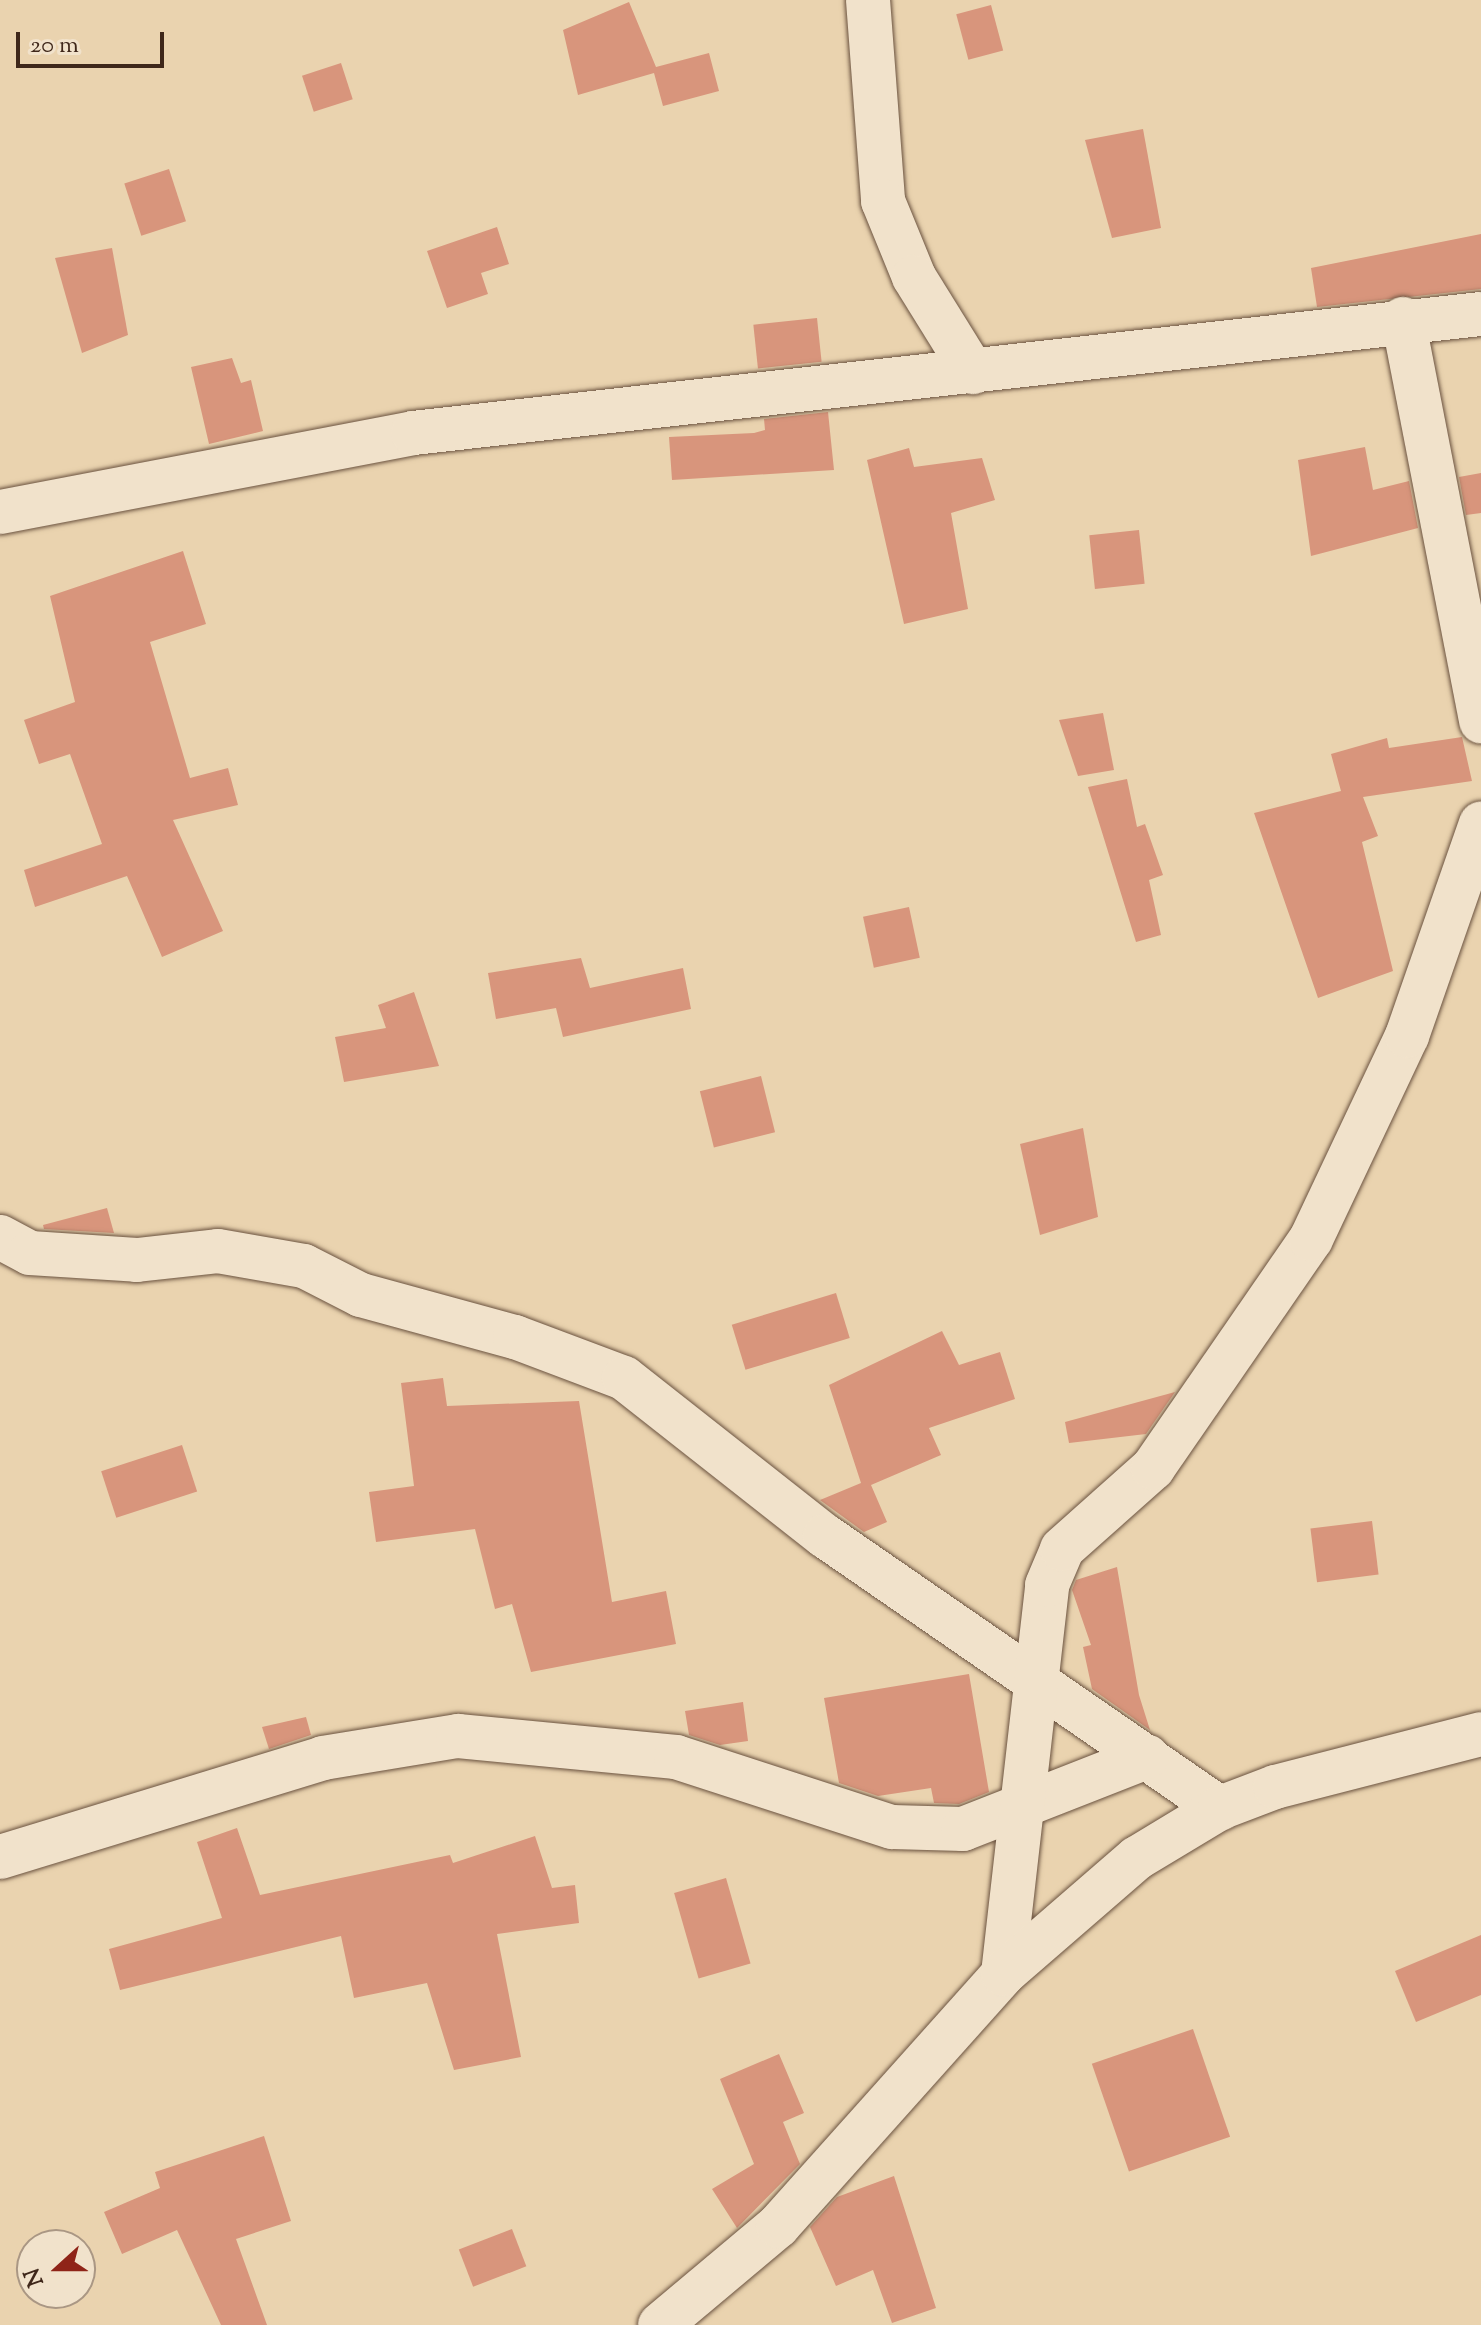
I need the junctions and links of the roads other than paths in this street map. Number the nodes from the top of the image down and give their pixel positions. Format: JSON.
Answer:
{"nodes":[{"id":1,"x":868,"y":0,"type":"edge"},
{"id":2,"x":1481,"y":314,"type":"edge"},
{"id":3,"x":1403,"y":319,"type":"junction"},
{"id":4,"x":973,"y":372,"type":"junction"},
{"id":5,"x":0,"y":512,"type":"edge"},
{"id":6,"x":1481,"y":722,"type":"edge"},
{"id":7,"x":1481,"y":823,"type":"edge"},
{"id":8,"x":0,"y":1237,"type":"edge"},
{"id":9,"x":1038,"y":1676,"type":"junction"},
{"id":10,"x":1481,"y":1734,"type":"edge"},
{"id":11,"x":1147,"y":1757,"type":"junction"},
{"id":12,"x":1024,"y":1805,"type":"junction"},
{"id":13,"x":1220,"y":1808,"type":"junction"},
{"id":14,"x":0,"y":1857,"type":"edge"},
{"id":15,"x":1003,"y":1974,"type":"junction"},
{"id":16,"x":660,"y":2325,"type":"edge"}],
"edges":[{"from":1,"to":4,"type":"street"},
{"from":2,"to":3,"type":"street"},
{"from":3,"to":4,"type":"street"},
{"from":3,"to":6,"type":"street"},
{"from":4,"to":5,"type":"street"},
{"from":7,"to":9,"type":"street"},
{"from":8,"to":9,"type":"street"},
{"from":9,"to":11,"type":"street"},
{"from":9,"to":12,"type":"street"},
{"from":10,"to":13,"type":"street"},
{"from":11,"to":12,"type":"street"},
{"from":11,"to":13,"type":"street"},
{"from":12,"to":14,"type":"street"},
{"from":12,"to":15,"type":"street"},
{"from":13,"to":15,"type":"street"},
{"from":15,"to":16,"type":"street"}]}
